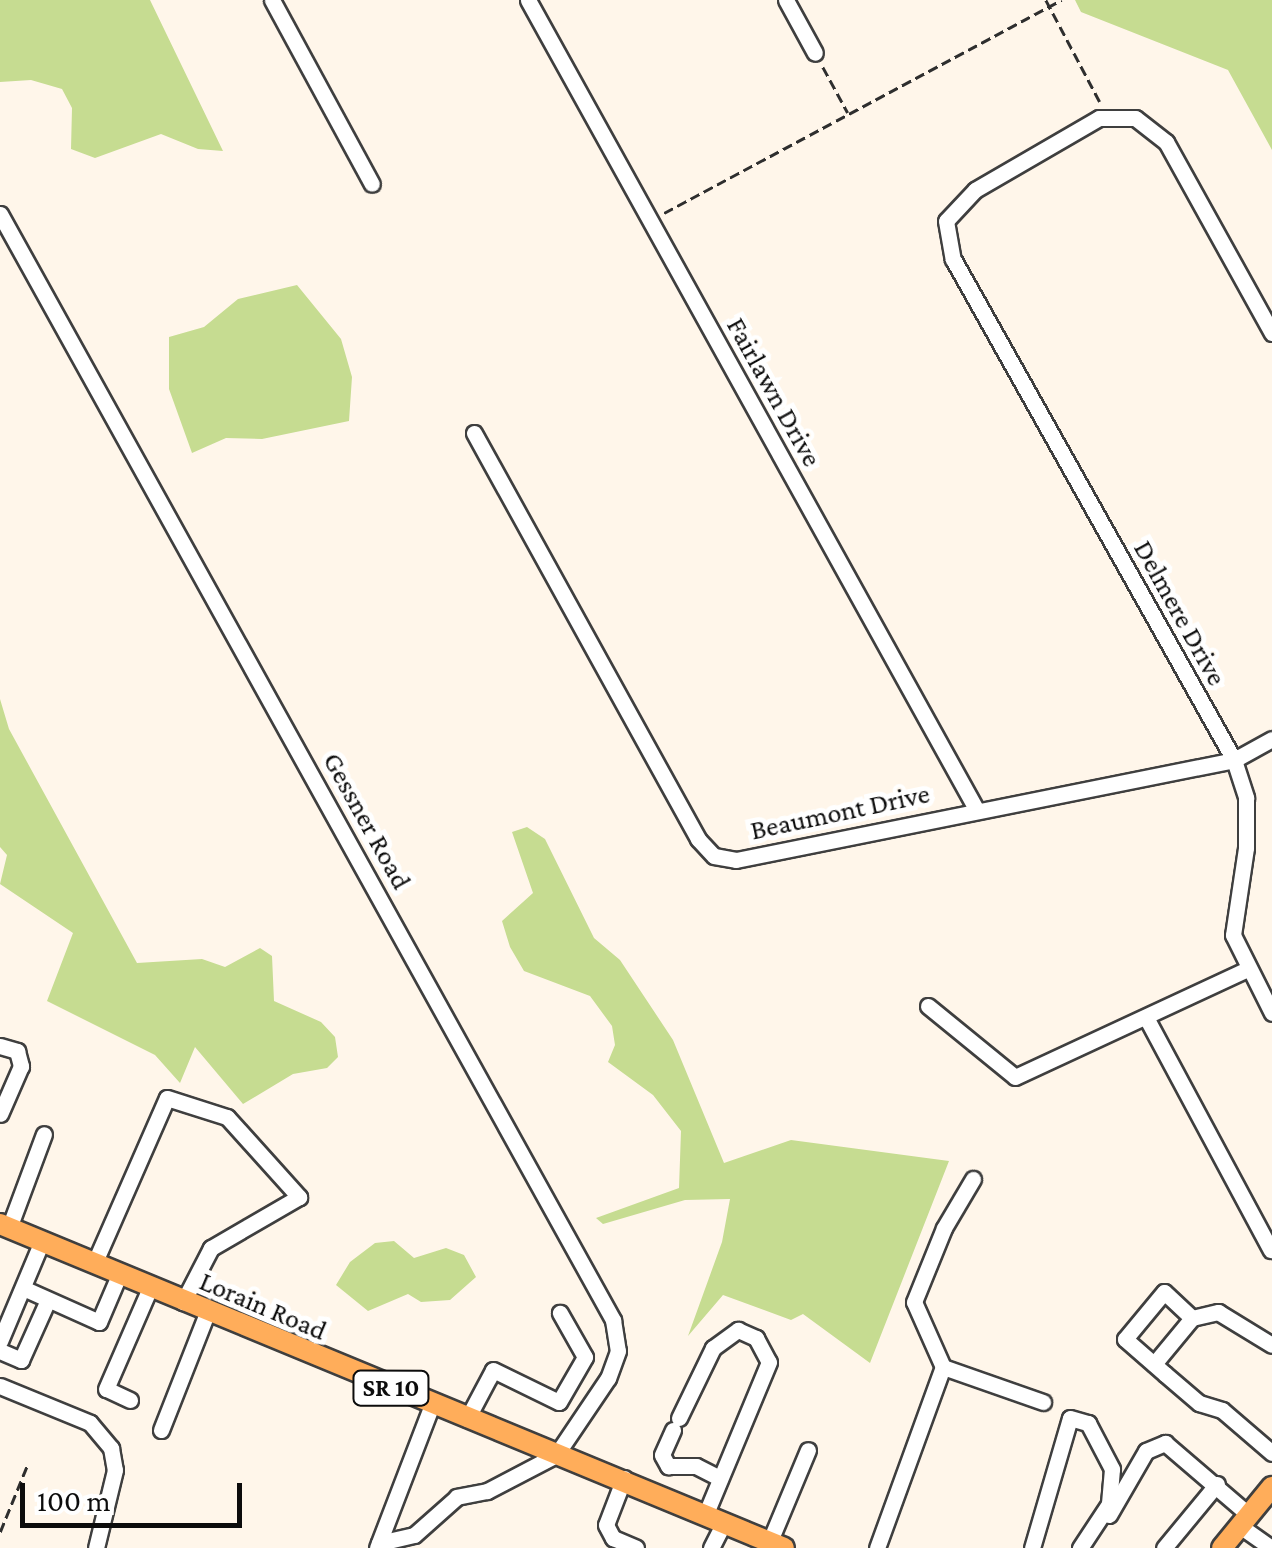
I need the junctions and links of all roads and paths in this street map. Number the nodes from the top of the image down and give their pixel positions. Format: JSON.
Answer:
{"nodes":[{"id":1,"x":272,"y":0,"type":"edge"},
{"id":2,"x":528,"y":0,"type":"edge"},
{"id":3,"x":786,"y":0,"type":"edge"},
{"id":4,"x":1046,"y":0,"type":"edge"},
{"id":5,"x":1061,"y":0,"type":"edge"},
{"id":6,"x":1049,"y":6,"type":"junction"},
{"id":7,"x":815,"y":53,"type":"joint"},
{"id":8,"x":1100,"y":102,"type":"dead end"},
{"id":9,"x":848,"y":114,"type":"junction"},
{"id":10,"x":372,"y":184,"type":"dead end"},
{"id":11,"x":664,"y":213,"type":"dead end"},
{"id":12,"x":0,"y":214,"type":"edge"},
{"id":13,"x":1272,"y":333,"type":"edge"},
{"id":14,"x":474,"y":434,"type":"dead end"},
{"id":15,"x":1272,"y":739,"type":"edge"},
{"id":16,"x":1234,"y":760,"type":"junction"},
{"id":17,"x":976,"y":808,"type":"junction"},
{"id":18,"x":1248,"y":969,"type":"junction"},
{"id":19,"x":928,"y":1006,"type":"dead end"},
{"id":20,"x":1272,"y":1013,"type":"edge"},
{"id":21,"x":1148,"y":1021,"type":"junction"},
{"id":22,"x":0,"y":1046,"type":"edge"},
{"id":23,"x":0,"y":1114,"type":"edge"},
{"id":24,"x":44,"y":1134,"type":"dead end"},
{"id":25,"x":973,"y":1179,"type":"dead end"},
{"id":26,"x":5,"y":1226,"type":"edge"},
{"id":27,"x":42,"y":1242,"type":"junction"},
{"id":28,"x":1271,"y":1250,"type":"edge"},
{"id":29,"x":94,"y":1264,"type":"junction"},
{"id":30,"x":119,"y":1275,"type":"junction"},
{"id":31,"x":22,"y":1288,"type":"junction"},
{"id":32,"x":150,"y":1288,"type":"junction"},
{"id":33,"x":48,"y":1300,"type":"junction"},
{"id":34,"x":183,"y":1302,"type":"junction"},
{"id":35,"x":208,"y":1312,"type":"junction"},
{"id":36,"x":560,"y":1313,"type":"dead end"},
{"id":37,"x":1192,"y":1318,"type":"junction"},
{"id":38,"x":0,"y":1341,"type":"edge"},
{"id":39,"x":1272,"y":1345,"type":"edge"},
{"id":40,"x":0,"y":1351,"type":"edge"},
{"id":41,"x":1154,"y":1364,"type":"junction"},
{"id":42,"x":943,"y":1367,"type":"junction"},
{"id":43,"x":573,"y":1378,"type":"junction"},
{"id":44,"x":0,"y":1386,"type":"edge"},
{"id":45,"x":599,"y":1392,"type":"junction"},
{"id":46,"x":130,"y":1400,"type":"dead end"},
{"id":47,"x":1043,"y":1402,"type":"dead end"},
{"id":48,"x":432,"y":1405,"type":"junction"},
{"id":49,"x":467,"y":1419,"type":"junction"},
{"id":50,"x":161,"y":1430,"type":"dead end"},
{"id":51,"x":808,"y":1450,"type":"dead end"},
{"id":52,"x":1272,"y":1453,"type":"edge"},
{"id":53,"x":556,"y":1455,"type":"junction"},
{"id":54,"x":28,"y":1466,"type":"dead end"},
{"id":55,"x":624,"y":1478,"type":"junction"},
{"id":56,"x":720,"y":1478,"type":"junction"},
{"id":57,"x":1217,"y":1484,"type":"junction"},
{"id":58,"x":1272,"y":1487,"type":"edge"},
{"id":59,"x":715,"y":1517,"type":"junction"},
{"id":60,"x":1244,"y":1521,"type":"junction"},
{"id":61,"x":0,"y":1532,"type":"edge"},
{"id":62,"x":378,"y":1546,"type":"edge"},
{"id":63,"x":774,"y":1546,"type":"edge"},
{"id":64,"x":96,"y":1548,"type":"edge"},
{"id":65,"x":636,"y":1548,"type":"edge"},
{"id":66,"x":711,"y":1548,"type":"edge"},
{"id":67,"x":877,"y":1548,"type":"edge"},
{"id":68,"x":1032,"y":1548,"type":"edge"},
{"id":69,"x":1080,"y":1548,"type":"edge"},
{"id":70,"x":1091,"y":1548,"type":"edge"},
{"id":71,"x":1164,"y":1548,"type":"edge"},
{"id":72,"x":1222,"y":1548,"type":"edge"},
{"id":73,"x":1271,"y":1548,"type":"edge"}],
"edges":[{"from":1,"to":10,"type":"street"},
{"from":2,"to":17,"type":"street","name":"Fairlawn Drive"},
{"from":3,"to":7,"type":"street"},
{"from":4,"to":6,"type":"path"},
{"from":5,"to":6,"type":"path"},
{"from":6,"to":8,"type":"path"},
{"from":6,"to":9,"type":"path"},
{"from":7,"to":9,"type":"path"},
{"from":9,"to":11,"type":"path"},
{"from":12,"to":45,"type":"street","name":"Gessner Road"},
{"from":13,"to":16,"type":"street","name":"Delmere Drive"},
{"from":14,"to":17,"type":"street","name":"Beaumont Drive"},
{"from":15,"to":16,"type":"street","name":"Beaumont Drive"},
{"from":16,"to":17,"type":"street","name":"Beaumont Drive"},
{"from":16,"to":18,"type":"street","name":"Delmere Drive"},
{"from":18,"to":20,"type":"street","name":"Delmere Drive"},
{"from":18,"to":21,"type":"street"},
{"from":19,"to":21,"type":"street"},
{"from":21,"to":28,"type":"street"},
{"from":22,"to":23,"type":"street"},
{"from":24,"to":26,"type":"street"},
{"from":25,"to":42,"type":"street"},
{"from":26,"to":27,"type":"main road","name":"Lorain Road","number":"SR 10"},
{"from":27,"to":29,"type":"main road","name":"Lorain Road","number":"SR 10"},
{"from":27,"to":31,"type":"street"},
{"from":29,"to":30,"type":"main road","name":"Lorain Road","number":"SR 10"},
{"from":29,"to":34,"type":"street"},
{"from":30,"to":32,"type":"main road","name":"Lorain Road","number":"SR 10"},
{"from":30,"to":33,"type":"street"},
{"from":31,"to":33,"type":"street"},
{"from":31,"to":38,"type":"street"},
{"from":32,"to":34,"type":"main road","name":"Lorain Road","number":"SR 10"},
{"from":32,"to":46,"type":"street"},
{"from":33,"to":40,"type":"street"},
{"from":34,"to":35,"type":"main road","name":"Lorain Road","number":"SR 10"},
{"from":35,"to":48,"type":"main road","name":"Lorain Road","number":"SR 10"},
{"from":35,"to":50,"type":"street"},
{"from":36,"to":43,"type":"street"},
{"from":37,"to":39,"type":"street"},
{"from":37,"to":41,"type":"street"},
{"from":37,"to":41,"type":"street"},
{"from":41,"to":52,"type":"street"},
{"from":42,"to":47,"type":"street"},
{"from":42,"to":67,"type":"street"},
{"from":43,"to":45,"type":"street"},
{"from":43,"to":49,"type":"street"},
{"from":44,"to":64,"type":"street"},
{"from":45,"to":53,"type":"street","name":"Gessner Road"},
{"from":48,"to":49,"type":"main road","name":"Lorain Road","number":"SR 10"},
{"from":48,"to":62,"type":"street"},
{"from":49,"to":53,"type":"main road","name":"Lorain Road","number":"SR 10"},
{"from":51,"to":63,"type":"street"},
{"from":53,"to":55,"type":"main road","name":"Lorain Road","number":"SR 10"},
{"from":53,"to":62,"type":"street"},
{"from":54,"to":61,"type":"path"},
{"from":55,"to":59,"type":"main road","name":"Lorain Road","number":"SR 10"},
{"from":55,"to":65,"type":"street"},
{"from":56,"to":56,"type":"street"},
{"from":56,"to":59,"type":"street"},
{"from":57,"to":60,"type":"street"},
{"from":57,"to":70,"type":"street"},
{"from":57,"to":71,"type":"street"},
{"from":58,"to":60,"type":"main road"},
{"from":59,"to":63,"type":"main road","name":"Lorain Road","number":"SR 10"},
{"from":59,"to":66,"type":"street"},
{"from":60,"to":72,"type":"main road"},
{"from":60,"to":73,"type":"street"},
{"from":68,"to":69,"type":"street"}]}
